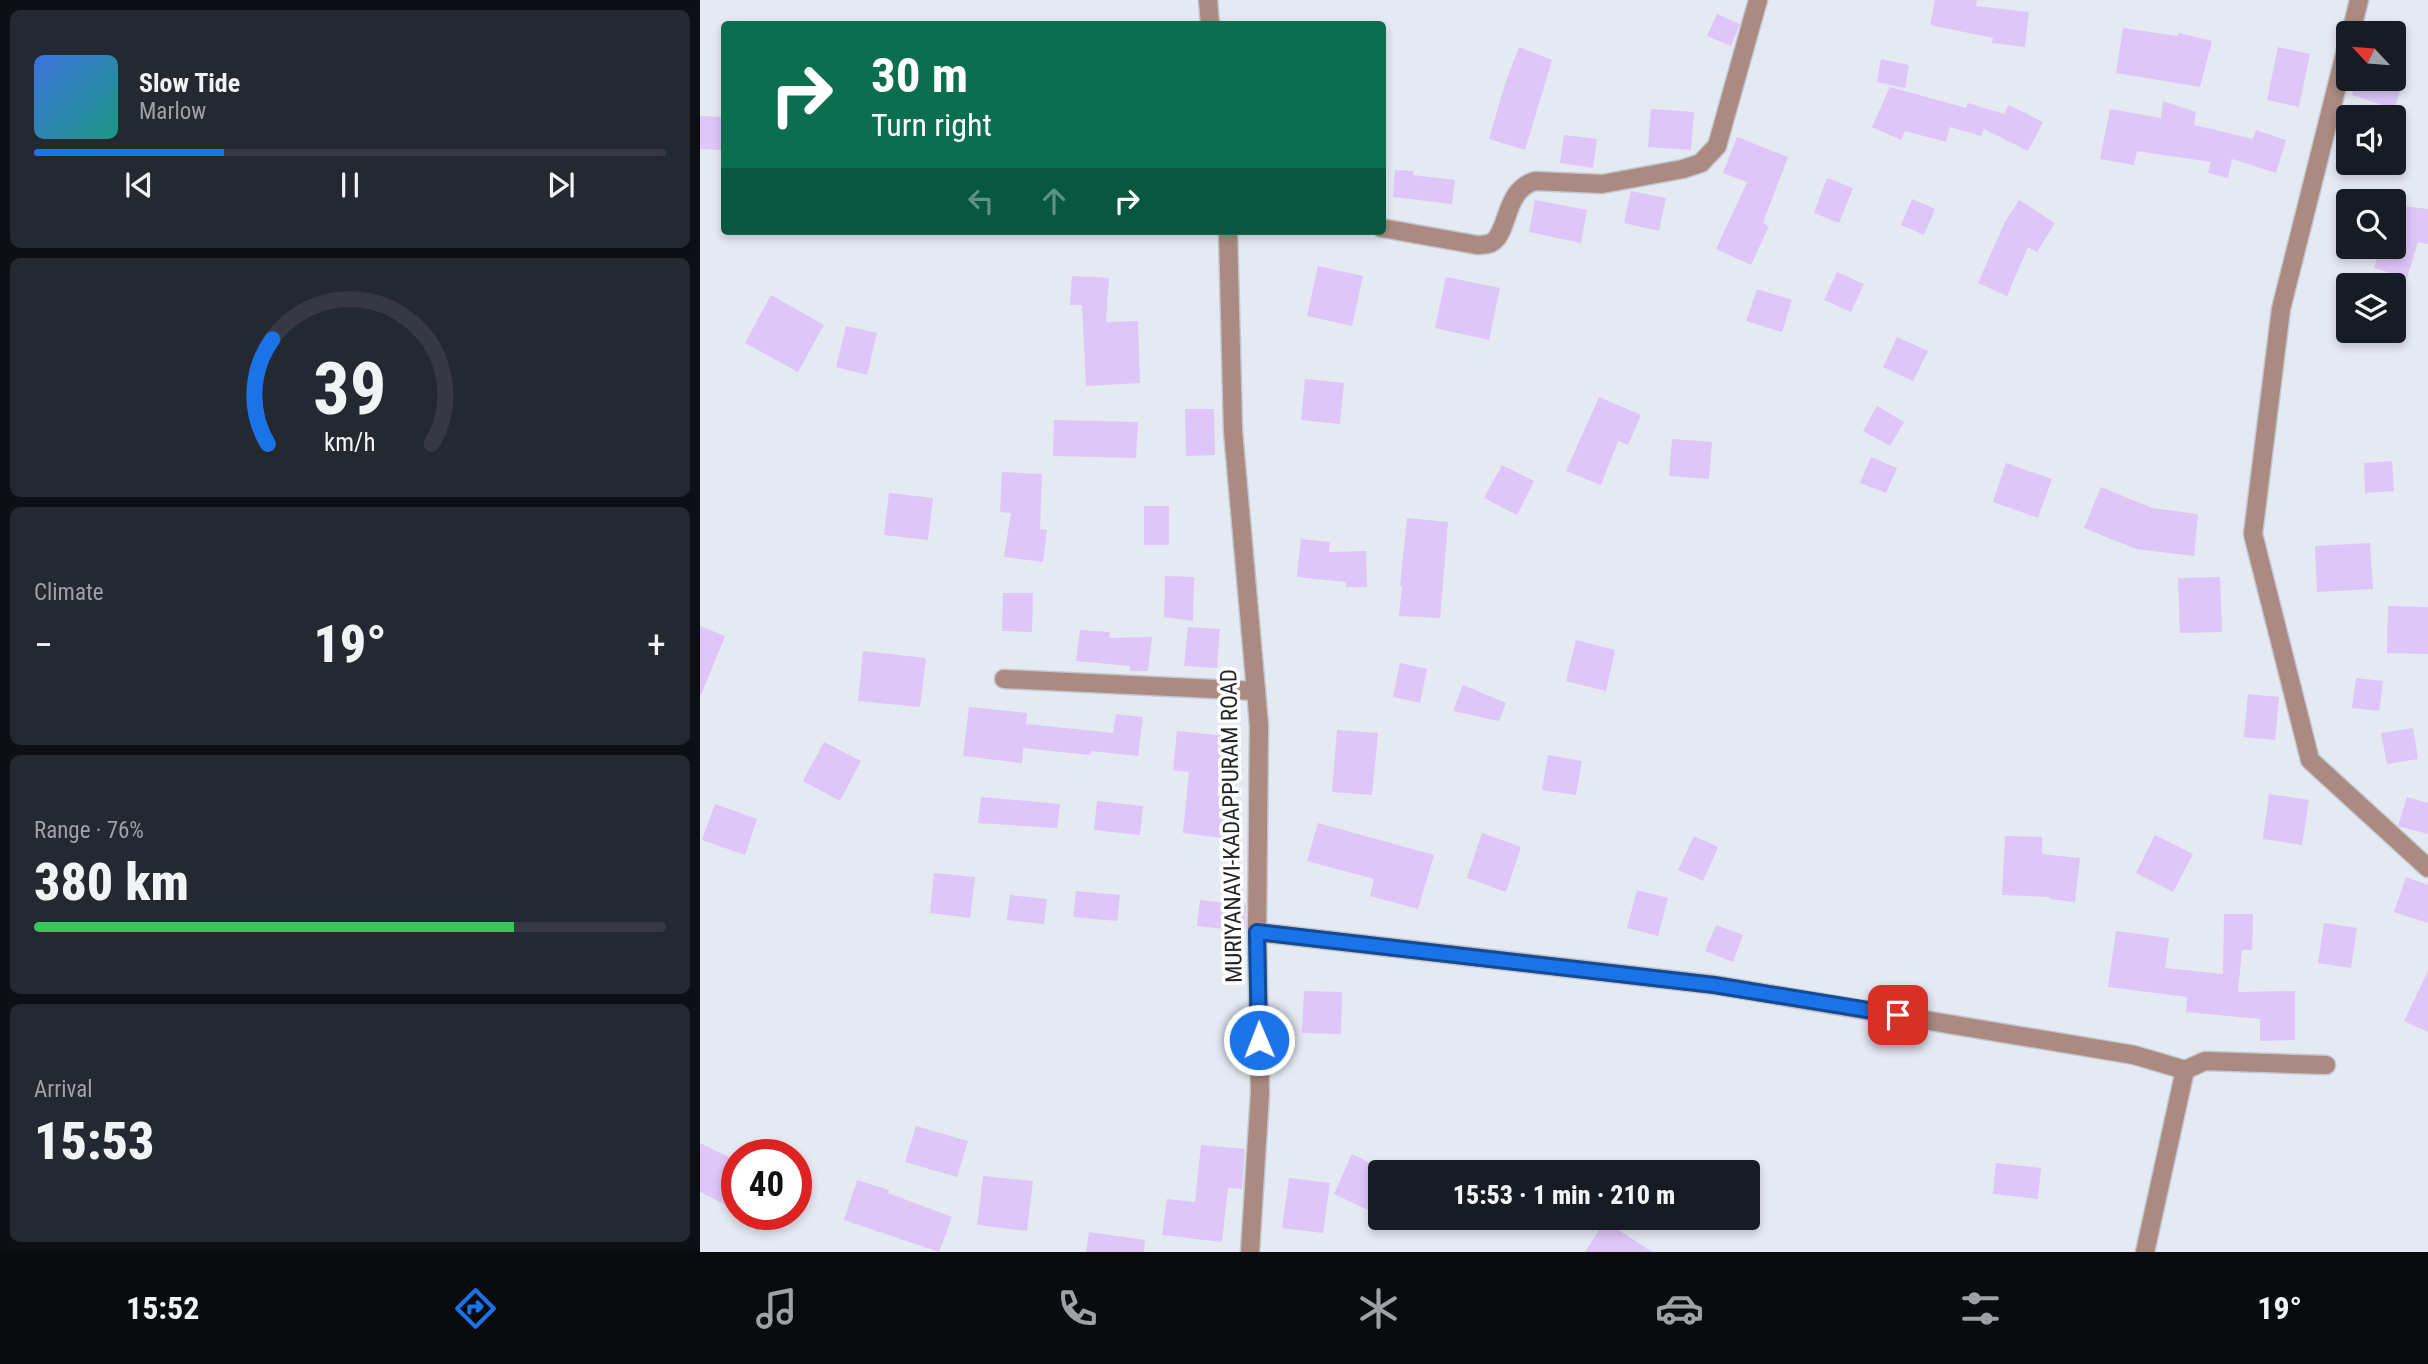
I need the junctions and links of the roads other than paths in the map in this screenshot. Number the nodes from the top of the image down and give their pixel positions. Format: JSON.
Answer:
{"nodes":[{"id":1,"x":1208,"y":0,"type":"edge"},
{"id":2,"x":1758,"y":0,"type":"edge"},
{"id":3,"x":2359,"y":0,"type":"edge"},
{"id":4,"x":1210,"y":21,"type":"edge"},
{"id":5,"x":2354,"y":21,"type":"edge"},
{"id":6,"x":2336,"y":90,"type":"edge"},
{"id":7,"x":1386,"y":229,"type":"edge"},
{"id":8,"x":1228,"y":235,"type":"edge"},
{"id":9,"x":1004,"y":680,"type":"dead end"},
{"id":10,"x":1256,"y":691,"type":"junction"},
{"id":11,"x":2428,"y":868,"type":"edge"},
{"id":12,"x":1257,"y":932,"type":"junction"},
{"id":13,"x":2326,"y":1065,"type":"dead end"},
{"id":14,"x":2185,"y":1070,"type":"junction"},
{"id":15,"x":1250,"y":1252,"type":"edge"},
{"id":16,"x":2146,"y":1252,"type":"edge"}],
"edges":[{"from":1,"to":4,"type":"street"},
{"from":2,"to":7,"type":"street"},
{"from":3,"to":5,"type":"street"},
{"from":6,"to":11,"type":"street"},
{"from":8,"to":10,"type":"street","name":"MURIYANAVI-KADAPPURAM ROAD"},
{"from":9,"to":10,"type":"street"},
{"from":10,"to":12,"type":"street","name":"MURIYANAVI-KADAPPURAM ROAD"},
{"from":12,"to":14,"type":"street"},
{"from":12,"to":15,"type":"street","name":"MURIYANAVI-KADAPPURAM ROAD"},
{"from":13,"to":14,"type":"street"},
{"from":14,"to":16,"type":"street"}]}
